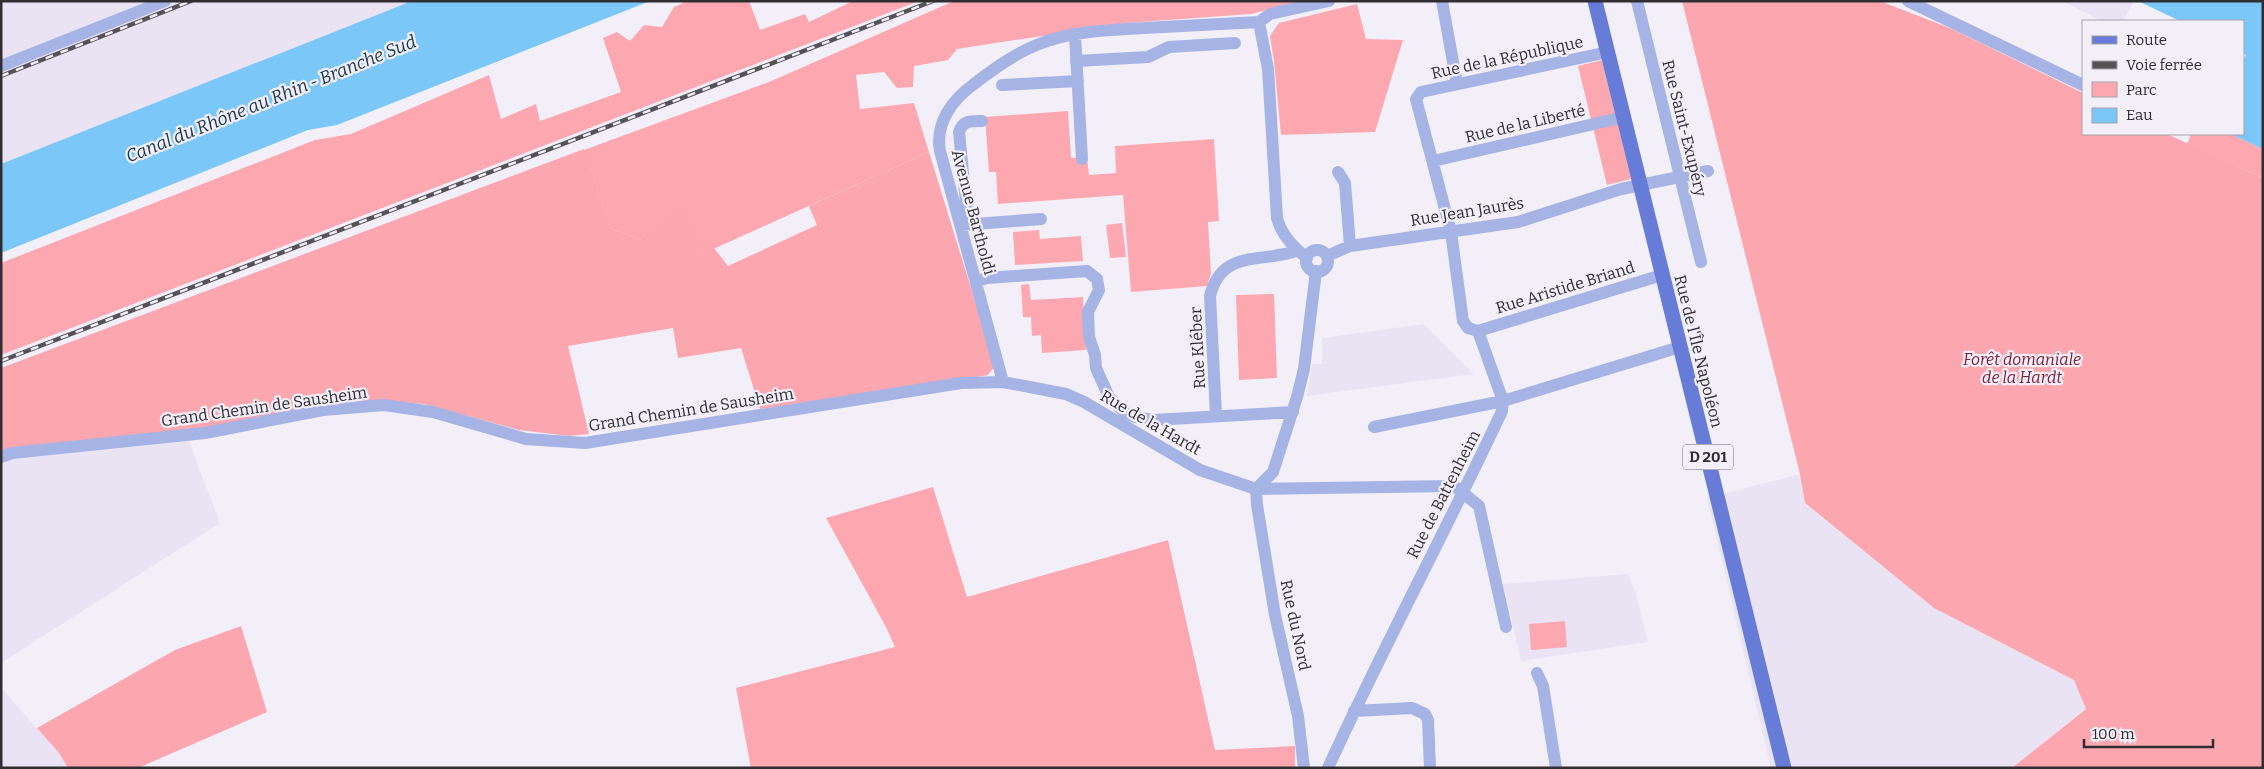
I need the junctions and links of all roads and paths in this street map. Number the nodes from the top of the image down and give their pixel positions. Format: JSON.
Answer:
{"nodes":[{"id":1,"x":164,"y":1,"type":"edge"},
{"id":2,"x":1329,"y":1,"type":"edge"},
{"id":3,"x":1442,"y":1,"type":"edge"},
{"id":4,"x":1595,"y":1,"type":"edge"},
{"id":5,"x":1637,"y":1,"type":"edge"},
{"id":6,"x":1908,"y":1,"type":"edge"},
{"id":7,"x":1259,"y":22,"type":"junction"},
{"id":8,"x":1074,"y":35,"type":"junction"},
{"id":9,"x":1235,"y":44,"type":"dead end"},
{"id":10,"x":1608,"y":52,"type":"junction"},
{"id":11,"x":1076,"y":61,"type":"junction"},
{"id":12,"x":1,"y":66,"type":"edge"},
{"id":13,"x":1078,"y":80,"type":"junction"},
{"id":14,"x":1457,"y":84,"type":"junction"},
{"id":15,"x":1002,"y":85,"type":"dead end"},
{"id":16,"x":2082,"y":85,"type":"edge"},
{"id":17,"x":1624,"y":117,"type":"junction"},
{"id":18,"x":982,"y":120,"type":"dead end"},
{"id":19,"x":1082,"y":159,"type":"dead end"},
{"id":20,"x":962,"y":161,"type":"junction"},
{"id":21,"x":1433,"y":161,"type":"junction"},
{"id":22,"x":944,"y":162,"type":"junction"},
{"id":23,"x":1708,"y":171,"type":"dead end"},
{"id":24,"x":1338,"y":172,"type":"dead end"},
{"id":25,"x":1681,"y":175,"type":"junction"},
{"id":26,"x":1641,"y":184,"type":"junction"},
{"id":27,"x":1041,"y":219,"type":"dead end"},
{"id":28,"x":964,"y":224,"type":"junction"},
{"id":29,"x":1451,"y":232,"type":"junction"},
{"id":30,"x":1350,"y":246,"type":"junction"},
{"id":31,"x":1302,"y":254,"type":"junction"},
{"id":32,"x":1327,"y":256,"type":"junction"},
{"id":33,"x":1701,"y":262,"type":"dead end"},
{"id":34,"x":1316,"y":271,"type":"junction"},
{"id":35,"x":1662,"y":275,"type":"junction"},
{"id":36,"x":977,"y":280,"type":"junction"},
{"id":37,"x":1478,"y":331,"type":"junction"},
{"id":38,"x":1680,"y":347,"type":"junction"},
{"id":39,"x":1003,"y":382,"type":"junction"},
{"id":40,"x":1503,"y":401,"type":"junction"},
{"id":41,"x":1293,"y":412,"type":"junction"},
{"id":42,"x":1216,"y":415,"type":"junction"},
{"id":43,"x":1374,"y":427,"type":"dead end"},
{"id":44,"x":1,"y":457,"type":"edge"},
{"id":45,"x":1273,"y":472,"type":"junction"},
{"id":46,"x":1256,"y":489,"type":"junction"},
{"id":47,"x":1282,"y":489,"type":"junction"},
{"id":48,"x":1463,"y":492,"type":"junction"},
{"id":49,"x":1506,"y":626,"type":"dead end"},
{"id":50,"x":1536,"y":673,"type":"dead end"},
{"id":51,"x":1354,"y":711,"type":"junction"},
{"id":52,"x":1304,"y":768,"type":"edge"},
{"id":53,"x":1328,"y":768,"type":"edge"},
{"id":54,"x":1430,"y":768,"type":"edge"},
{"id":55,"x":1556,"y":768,"type":"edge"},
{"id":56,"x":1784,"y":768,"type":"edge"}],
"edges":[{"from":1,"to":12,"type":"street"},
{"from":2,"to":7,"type":"street"},
{"from":3,"to":14,"type":"street"},
{"from":4,"to":10,"type":"main road","name":"Rue de l'Île Napoléon","number":"D 201"},
{"from":5,"to":25,"type":"street","name":"Rue Saint-Exupéry"},
{"from":6,"to":16,"type":"street"},
{"from":7,"to":8,"type":"street","name":"Avenue Bartholdi"},
{"from":7,"to":31,"type":"street"},
{"from":8,"to":11,"type":"street"},
{"from":8,"to":22,"type":"street","name":"Avenue Bartholdi"},
{"from":9,"to":11,"type":"street"},
{"from":10,"to":14,"type":"street","name":"Rue de la République"},
{"from":10,"to":17,"type":"main road","name":"Rue de l'Île Napoléon","number":"D 201"},
{"from":11,"to":13,"type":"street"},
{"from":13,"to":15,"type":"street"},
{"from":13,"to":19,"type":"street"},
{"from":14,"to":21,"type":"street","name":"Rue de la République"},
{"from":17,"to":21,"type":"street","name":"Rue de la Liberté"},
{"from":17,"to":26,"type":"main road","name":"Rue de l'Île Napoléon","number":"D 201"},
{"from":18,"to":20,"type":"street"},
{"from":20,"to":22,"type":"street"},
{"from":20,"to":28,"type":"street"},
{"from":21,"to":29,"type":"street"},
{"from":22,"to":28,"type":"street","name":"Avenue Bartholdi"},
{"from":23,"to":25,"type":"street","name":"Rue Jean Jaurès"},
{"from":24,"to":30,"type":"street"},
{"from":25,"to":26,"type":"street","name":"Rue Jean Jaurès"},
{"from":25,"to":33,"type":"street","name":"Rue Saint-Exupéry"},
{"from":26,"to":29,"type":"street","name":"Rue Jean Jaurès"},
{"from":26,"to":35,"type":"main road","name":"Rue de l'Île Napoléon","number":"D 201"},
{"from":27,"to":28,"type":"street"},
{"from":28,"to":36,"type":"street","name":"Avenue Bartholdi"},
{"from":29,"to":30,"type":"street","name":"Rue Jean Jaurès"},
{"from":29,"to":37,"type":"street"},
{"from":30,"to":32,"type":"street","name":"Rue Jean Jaurès"},
{"from":31,"to":32,"type":"street","name":"Rue Kléber"},
{"from":31,"to":34,"type":"street"},
{"from":31,"to":42,"type":"street","name":"Rue Kléber"},
{"from":32,"to":34,"type":"street"},
{"from":34,"to":41,"type":"street"},
{"from":35,"to":37,"type":"street","name":"Rue Aristide Briand"},
{"from":35,"to":38,"type":"main road","name":"Rue de l'Île Napoléon","number":"D 201"},
{"from":36,"to":39,"type":"street","name":"Avenue Bartholdi"},
{"from":36,"to":42,"type":"street"},
{"from":37,"to":40,"type":"street"},
{"from":38,"to":40,"type":"street"},
{"from":38,"to":56,"type":"main road","name":"Rue de l'Île Napoléon","number":"D 201"},
{"from":39,"to":44,"type":"street","name":"Grand Chemin de Sausheim"},
{"from":39,"to":46,"type":"street","name":"Rue de la Hardt"},
{"from":40,"to":43,"type":"street"},
{"from":40,"to":48,"type":"street","name":"Rue de Battenheim"},
{"from":41,"to":42,"type":"street"},
{"from":41,"to":45,"type":"street"},
{"from":45,"to":46,"type":"street"},
{"from":45,"to":47,"type":"street"},
{"from":46,"to":47,"type":"street","name":"Rue de la Hardt"},
{"from":46,"to":52,"type":"street","name":"Rue du Nord"},
{"from":47,"to":48,"type":"street","name":"Rue de la Hardt"},
{"from":48,"to":49,"type":"street"},
{"from":48,"to":51,"type":"street","name":"Rue de Battenheim"},
{"from":50,"to":55,"type":"street"},
{"from":51,"to":53,"type":"street","name":"Rue de Battenheim"},
{"from":51,"to":54,"type":"street"}]}
